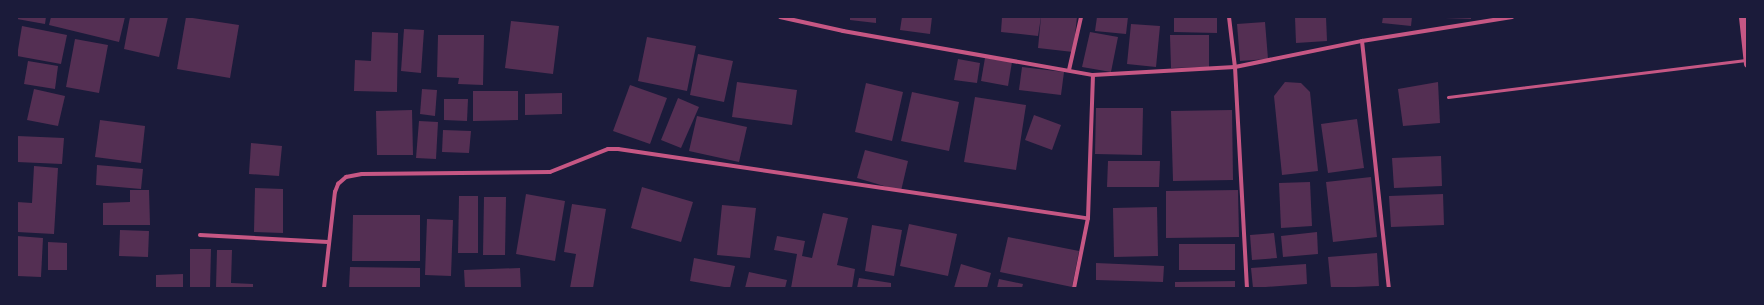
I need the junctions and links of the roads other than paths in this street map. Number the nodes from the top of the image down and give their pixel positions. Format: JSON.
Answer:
{"nodes":[{"id":1,"x":780,"y":17,"type":"edge"},
{"id":2,"x":1081,"y":17,"type":"edge"},
{"id":3,"x":1228,"y":17,"type":"edge"},
{"id":4,"x":1512,"y":17,"type":"edge"},
{"id":5,"x":1742,"y":17,"type":"edge"},
{"id":6,"x":1362,"y":41,"type":"junction"},
{"id":7,"x":1747,"y":62,"type":"edge"},
{"id":8,"x":1235,"y":67,"type":"junction"},
{"id":9,"x":1069,"y":70,"type":"junction"},
{"id":10,"x":1093,"y":75,"type":"junction"},
{"id":11,"x":1448,"y":97,"type":"dead end"},
{"id":12,"x":1088,"y":218,"type":"junction"},
{"id":13,"x":200,"y":234,"type":"dead end"},
{"id":14,"x":328,"y":242,"type":"junction"},
{"id":15,"x":324,"y":288,"type":"edge"},
{"id":16,"x":1074,"y":288,"type":"edge"},
{"id":17,"x":1247,"y":288,"type":"edge"},
{"id":18,"x":1389,"y":288,"type":"edge"}],
"edges":[{"from":1,"to":9,"type":"street"},
{"from":2,"to":9,"type":"street"},
{"from":3,"to":8,"type":"street"},
{"from":4,"to":6,"type":"street"},
{"from":5,"to":7,"type":"street"},
{"from":6,"to":8,"type":"street"},
{"from":6,"to":18,"type":"street"},
{"from":7,"to":11,"type":"lane"},
{"from":8,"to":10,"type":"street"},
{"from":8,"to":17,"type":"street"},
{"from":9,"to":10,"type":"street"},
{"from":10,"to":12,"type":"street"},
{"from":12,"to":14,"type":"street"},
{"from":12,"to":16,"type":"street"},
{"from":13,"to":14,"type":"street"},
{"from":14,"to":15,"type":"street"}]}
